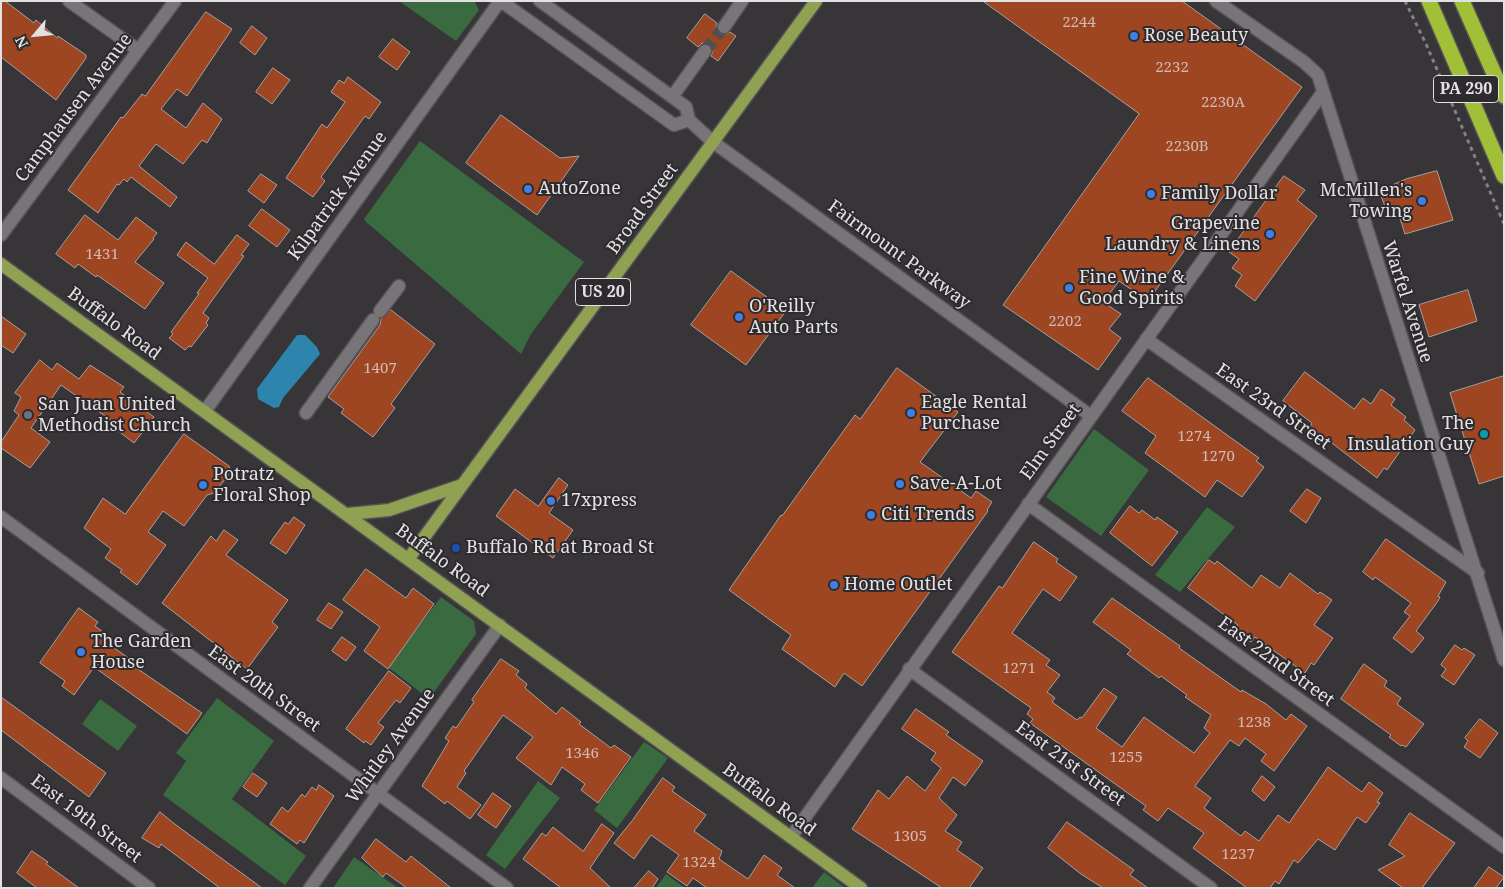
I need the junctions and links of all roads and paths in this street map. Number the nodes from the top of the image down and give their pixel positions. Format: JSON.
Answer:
{"nodes":[{"id":1,"x":69,"y":1,"type":"edge"},
{"id":2,"x":175,"y":1,"type":"edge"},
{"id":3,"x":500,"y":1,"type":"edge"},
{"id":4,"x":540,"y":1,"type":"edge"},
{"id":5,"x":742,"y":1,"type":"edge"},
{"id":6,"x":816,"y":1,"type":"edge"},
{"id":7,"x":1216,"y":1,"type":"edge"},
{"id":8,"x":1405,"y":1,"type":"edge"},
{"id":9,"x":1429,"y":1,"type":"edge"},
{"id":10,"x":1462,"y":1,"type":"edge"},
{"id":11,"x":724,"y":27,"type":"tunnel mouth"},
{"id":12,"x":138,"y":50,"type":"junction"},
{"id":13,"x":705,"y":52,"type":"tunnel mouth"},
{"id":14,"x":1323,"y":92,"type":"junction"},
{"id":15,"x":1504,"y":96,"type":"edge"},
{"id":16,"x":672,"y":97,"type":"junction"},
{"id":17,"x":689,"y":120,"type":"junction"},
{"id":18,"x":713,"y":142,"type":"junction"},
{"id":19,"x":1504,"y":176,"type":"edge"},
{"id":20,"x":1504,"y":224,"type":"edge"},
{"id":21,"x":1,"y":236,"type":"edge"},
{"id":22,"x":1,"y":264,"type":"edge"},
{"id":23,"x":399,"y":286,"type":"dead end"},
{"id":24,"x":1146,"y":339,"type":"junction"},
{"id":25,"x":205,"y":411,"type":"junction"},
{"id":26,"x":306,"y":413,"type":"dead end"},
{"id":27,"x":1091,"y":416,"type":"junction"},
{"id":28,"x":462,"y":485,"type":"junction"},
{"id":29,"x":1028,"y":504,"type":"junction"},
{"id":30,"x":348,"y":514,"type":"junction"},
{"id":31,"x":1,"y":516,"type":"edge"},
{"id":32,"x":409,"y":558,"type":"junction"},
{"id":33,"x":1478,"y":573,"type":"junction"},
{"id":34,"x":500,"y":625,"type":"junction"},
{"id":35,"x":1504,"y":660,"type":"edge"},
{"id":36,"x":909,"y":669,"type":"junction"},
{"id":37,"x":1,"y":778,"type":"edge"},
{"id":38,"x":378,"y":794,"type":"junction"},
{"id":39,"x":791,"y":837,"type":"junction"},
{"id":40,"x":1504,"y":847,"type":"edge"},
{"id":41,"x":149,"y":888,"type":"edge"},
{"id":42,"x":310,"y":888,"type":"edge"},
{"id":43,"x":507,"y":888,"type":"edge"},
{"id":44,"x":861,"y":888,"type":"edge"},
{"id":45,"x":1211,"y":888,"type":"edge"}],
"edges":[{"from":1,"to":12,"type":"street"},
{"from":2,"to":12,"type":"street","name":"Camphausen Avenue"},
{"from":3,"to":17,"type":"street"},
{"from":3,"to":25,"type":"street","name":"Kilpatrick Avenue"},
{"from":4,"to":16,"type":"street","name":"Fairmount Parkway"},
{"from":5,"to":11,"type":"street"},
{"from":6,"to":18,"type":"main road","name":"Broad Street","number":"US 20"},
{"from":7,"to":14,"type":"street","name":"Warfel Avenue"},
{"from":8,"to":20,"type":"path"},
{"from":9,"to":19,"type":"highway","number":"PA 290"},
{"from":10,"to":15,"type":"highway","number":"PA 290"},
{"from":12,"to":21,"type":"street","name":"Camphausen Avenue"},
{"from":13,"to":16,"type":"street"},
{"from":14,"to":24,"type":"street","name":"Elm Street"},
{"from":14,"to":33,"type":"street","name":"Warfel Avenue"},
{"from":16,"to":17,"type":"street","name":"Fairmount Parkway"},
{"from":17,"to":18,"type":"street","name":"Fairmount Parkway"},
{"from":18,"to":27,"type":"street","name":"Fairmount Parkway"},
{"from":18,"to":28,"type":"main road","name":"Broad Street","number":"US 20"},
{"from":22,"to":25,"type":"main road","name":"Buffalo Road"},
{"from":23,"to":26,"type":"street"},
{"from":24,"to":27,"type":"street","name":"Elm Street"},
{"from":24,"to":33,"type":"street","name":"East 23rd Street"},
{"from":25,"to":30,"type":"main road","name":"Buffalo Road"},
{"from":27,"to":29,"type":"street","name":"Elm Street"},
{"from":28,"to":30,"type":"main road"},
{"from":28,"to":32,"type":"main road","name":"Broad Street","number":"US 20"},
{"from":29,"to":36,"type":"street","name":"Elm Street"},
{"from":29,"to":40,"type":"street","name":"East 22nd Street"},
{"from":30,"to":32,"type":"main road","name":"Buffalo Road"},
{"from":31,"to":38,"type":"street","name":"East 20th Street"},
{"from":32,"to":34,"type":"main road","name":"Buffalo Road"},
{"from":33,"to":35,"type":"street","name":"Warfel Avenue"},
{"from":34,"to":38,"type":"street","name":"Whitley Avenue"},
{"from":34,"to":39,"type":"main road","name":"Buffalo Road"},
{"from":36,"to":39,"type":"street","name":"Elm Street"},
{"from":36,"to":45,"type":"street","name":"East 21st Street"},
{"from":37,"to":41,"type":"street","name":"East 19th Street"},
{"from":38,"to":42,"type":"street","name":"Whitley Avenue"},
{"from":38,"to":43,"type":"street","name":"East 20th Street"},
{"from":39,"to":44,"type":"main road","name":"Buffalo Road"}]}
